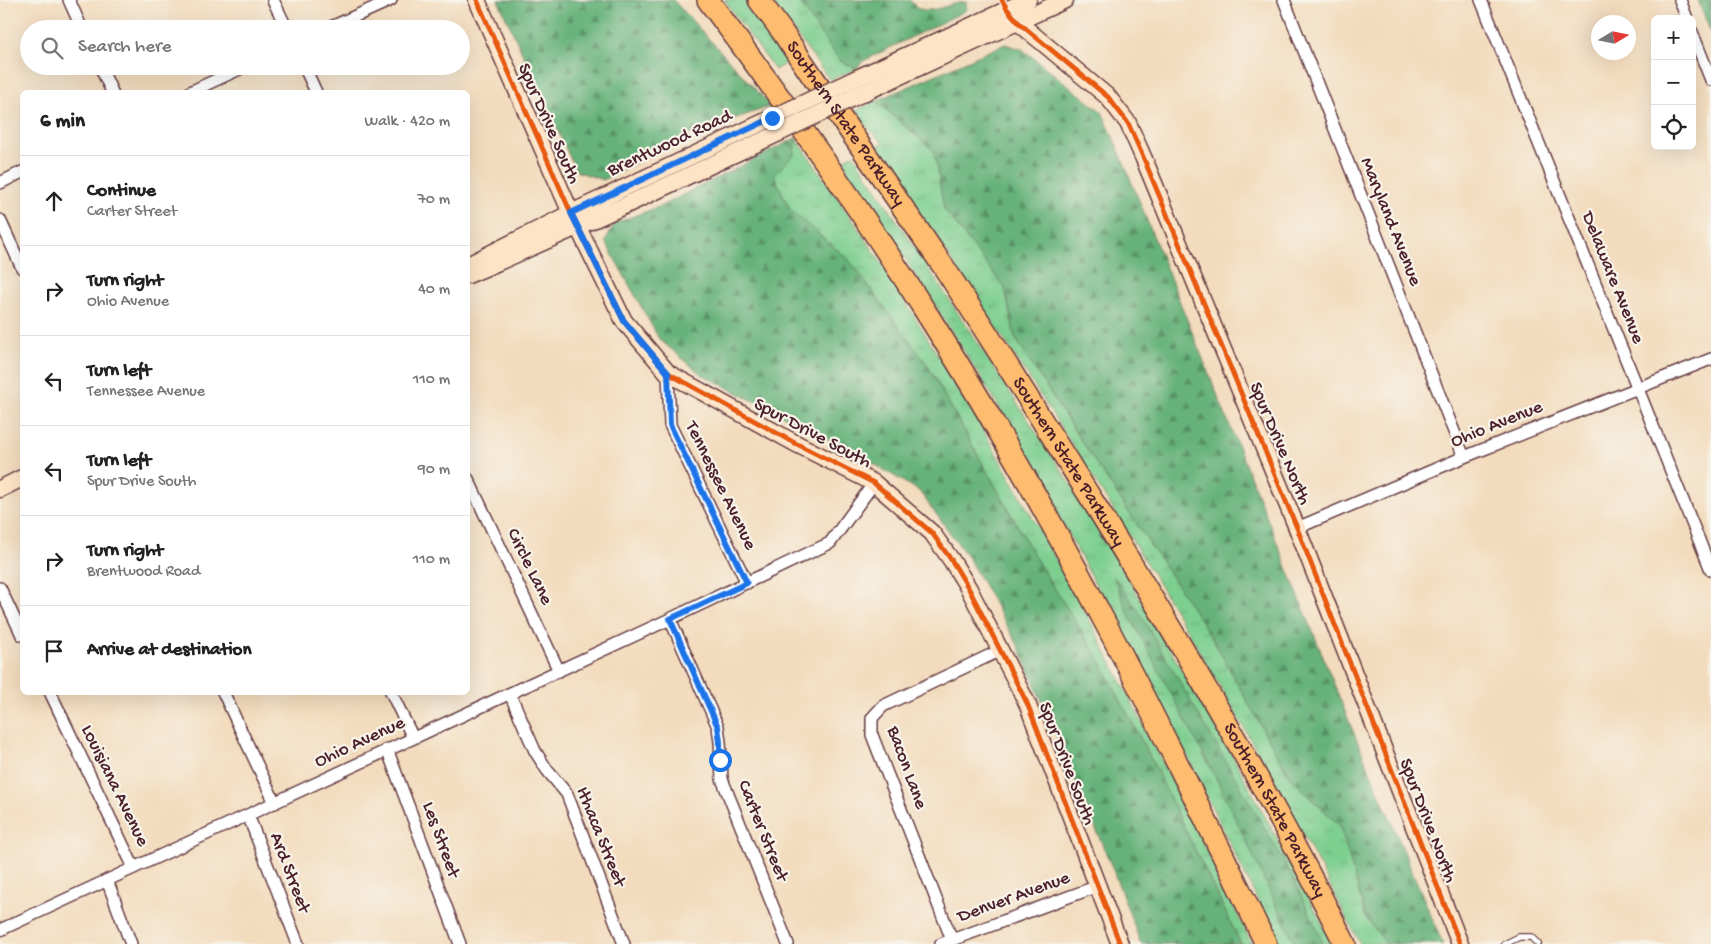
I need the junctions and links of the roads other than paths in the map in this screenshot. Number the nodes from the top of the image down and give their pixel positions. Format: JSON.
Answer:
{"nodes":[{"id":1,"x":69,"y":0,"type":"edge"},
{"id":2,"x":273,"y":0,"type":"edge"},
{"id":3,"x":392,"y":0,"type":"edge"},
{"id":4,"x":477,"y":0,"type":"edge"},
{"id":5,"x":708,"y":0,"type":"edge"},
{"id":6,"x":759,"y":0,"type":"edge"},
{"id":7,"x":1028,"y":0,"type":"edge"},
{"id":8,"x":1065,"y":0,"type":"edge"},
{"id":9,"x":1284,"y":0,"type":"edge"},
{"id":10,"x":1481,"y":0,"type":"edge"},
{"id":11,"x":1680,"y":0,"type":"edge"},
{"id":12,"x":1004,"y":5,"type":"edge"},
{"id":13,"x":1686,"y":15,"type":"edge"},
{"id":14,"x":78,"y":20,"type":"edge"},
{"id":15,"x":282,"y":20,"type":"edge"},
{"id":16,"x":347,"y":20,"type":"edge"},
{"id":17,"x":1019,"y":22,"type":"junction"},
{"id":18,"x":1696,"y":42,"type":"edge"},
{"id":19,"x":104,"y":75,"type":"edge"},
{"id":20,"x":227,"y":75,"type":"edge"},
{"id":21,"x":308,"y":75,"type":"edge"},
{"id":22,"x":1711,"y":80,"type":"edge"},
{"id":23,"x":859,"y":86,"type":"junction"},
{"id":24,"x":111,"y":90,"type":"edge"},
{"id":25,"x":194,"y":90,"type":"edge"},
{"id":26,"x":315,"y":90,"type":"edge"},
{"id":27,"x":20,"y":173,"type":"edge"},
{"id":28,"x":0,"y":183,"type":"edge"},
{"id":29,"x":574,"y":219,"type":"junction"},
{"id":30,"x":0,"y":220,"type":"edge"},
{"id":31,"x":470,"y":263,"type":"edge"},
{"id":32,"x":20,"y":264,"type":"edge"},
{"id":33,"x":470,"y":274,"type":"edge"},
{"id":34,"x":1711,"y":359,"type":"edge"},
{"id":35,"x":668,"y":373,"type":"junction"},
{"id":36,"x":1638,"y":388,"type":"junction"},
{"id":37,"x":1464,"y":456,"type":"junction"},
{"id":38,"x":20,"y":479,"type":"edge"},
{"id":39,"x":470,"y":483,"type":"edge"},
{"id":40,"x":874,"y":483,"type":"junction"},
{"id":41,"x":0,"y":488,"type":"edge"},
{"id":42,"x":1297,"y":528,"type":"junction"},
{"id":43,"x":1711,"y":570,"type":"edge"},
{"id":44,"x":747,"y":583,"type":"junction"},
{"id":45,"x":0,"y":588,"type":"edge"},
{"id":46,"x":670,"y":619,"type":"junction"},
{"id":47,"x":20,"y":632,"type":"edge"},
{"id":48,"x":1002,"y":650,"type":"junction"},
{"id":49,"x":560,"y":671,"type":"junction"},
{"id":50,"x":510,"y":694,"type":"junction"},
{"id":51,"x":51,"y":695,"type":"edge"},
{"id":52,"x":224,"y":695,"type":"edge"},
{"id":53,"x":392,"y":695,"type":"edge"},
{"id":54,"x":413,"y":738,"type":"junction"},
{"id":55,"x":387,"y":749,"type":"junction"},
{"id":56,"x":274,"y":802,"type":"junction"},
{"id":57,"x":248,"y":815,"type":"junction"},
{"id":58,"x":134,"y":868,"type":"junction"},
{"id":59,"x":107,"y":880,"type":"junction"},
{"id":60,"x":1098,"y":886,"type":"junction"},
{"id":61,"x":0,"y":930,"type":"edge"},
{"id":62,"x":952,"y":940,"type":"junction"},
{"id":63,"x":131,"y":944,"type":"edge"},
{"id":64,"x":298,"y":944,"type":"edge"},
{"id":65,"x":460,"y":944,"type":"edge"},
{"id":66,"x":624,"y":944,"type":"edge"},
{"id":67,"x":788,"y":944,"type":"edge"},
{"id":68,"x":941,"y":944,"type":"edge"},
{"id":69,"x":1120,"y":944,"type":"edge"},
{"id":70,"x":1266,"y":944,"type":"edge"},
{"id":71,"x":1345,"y":944,"type":"edge"},
{"id":72,"x":1460,"y":944,"type":"edge"},
{"id":73,"x":1505,"y":944,"type":"edge"},
{"id":74,"x":1538,"y":944,"type":"edge"}],
"edges":[{"from":1,"to":14,"type":"street"},
{"from":2,"to":15,"type":"street"},
{"from":3,"to":16,"type":"street"},
{"from":4,"to":29,"type":"street","name":"Spur Drive South"},
{"from":5,"to":70,"type":"highway","name":"Southern State Parkway"},
{"from":6,"to":71,"type":"highway","name":"Southern State Parkway"},
{"from":7,"to":12,"type":"street","name":"Brentwood Road"},
{"from":8,"to":17,"type":"street","name":"Brentwood Road"},
{"from":9,"to":37,"type":"street","name":"Maryland Avenue"},
{"from":10,"to":36,"type":"street","name":"Delaware Avenue"},
{"from":11,"to":13,"type":"street"},
{"from":12,"to":17,"type":"street","name":"Spur Drive North"},
{"from":12,"to":23,"type":"street","name":"Brentwood Road"},
{"from":17,"to":23,"type":"street","name":"Brentwood Road"},
{"from":17,"to":42,"type":"street","name":"Spur Drive North"},
{"from":18,"to":22,"type":"street"},
{"from":19,"to":24,"type":"street"},
{"from":20,"to":25,"type":"street"},
{"from":21,"to":26,"type":"street"},
{"from":23,"to":29,"type":"street","name":"Brentwood Road","bridge":true},
{"from":23,"to":29,"type":"street","name":"Brentwood Road","bridge":true},
{"from":27,"to":28,"type":"street"},
{"from":29,"to":31,"type":"street","name":"Brentwood Road"},
{"from":29,"to":33,"type":"street","name":"Brentwood Road"},
{"from":29,"to":35,"type":"street","name":"Spur Drive South"},
{"from":30,"to":32,"type":"street"},
{"from":34,"to":36,"type":"street","name":"Ohio Avenue"},
{"from":35,"to":40,"type":"street","name":"Spur Drive South"},
{"from":35,"to":44,"type":"street","name":"Tennessee Avenue"},
{"from":36,"to":37,"type":"street","name":"Ohio Avenue"},
{"from":36,"to":43,"type":"street","name":"Delaware Avenue"},
{"from":37,"to":42,"type":"street","name":"Ohio Avenue"},
{"from":38,"to":41,"type":"street"},
{"from":39,"to":49,"type":"street","name":"Circle Lane"},
{"from":40,"to":44,"type":"street","name":"Ohio Avenue"},
{"from":40,"to":48,"type":"street","name":"Spur Drive South"},
{"from":42,"to":72,"type":"street","name":"Spur Drive North"},
{"from":44,"to":46,"type":"street","name":"Ohio Avenue"},
{"from":45,"to":47,"type":"street"},
{"from":46,"to":49,"type":"street","name":"Ohio Avenue"},
{"from":46,"to":67,"type":"street","name":"Carter Street"},
{"from":48,"to":60,"type":"street","name":"Spur Drive South"},
{"from":48,"to":62,"type":"street","name":"Bacon Lane"},
{"from":49,"to":50,"type":"street","name":"Ohio Avenue"},
{"from":50,"to":54,"type":"street","name":"Ohio Avenue"},
{"from":50,"to":66,"type":"street","name":"Ithaca Street"},
{"from":51,"to":58,"type":"street","name":"Louisiana Avenue"},
{"from":52,"to":56,"type":"street"},
{"from":53,"to":54,"type":"street"},
{"from":54,"to":55,"type":"street","name":"Ohio Avenue"},
{"from":55,"to":56,"type":"street","name":"Ohio Avenue"},
{"from":55,"to":65,"type":"street","name":"Les Street"},
{"from":56,"to":57,"type":"street","name":"Ohio Avenue"},
{"from":57,"to":58,"type":"street","name":"Ohio Avenue"},
{"from":57,"to":64,"type":"street","name":"Ard Street"},
{"from":58,"to":59,"type":"street","name":"Ohio Avenue"},
{"from":59,"to":61,"type":"street","name":"Ohio Avenue"},
{"from":59,"to":63,"type":"street"},
{"from":60,"to":62,"type":"street","name":"Denver Avenue"},
{"from":60,"to":69,"type":"street","name":"Spur Drive South"},
{"from":62,"to":68,"type":"street","name":"Denver Avenue"},
{"from":73,"to":74,"type":"lane"}]}
